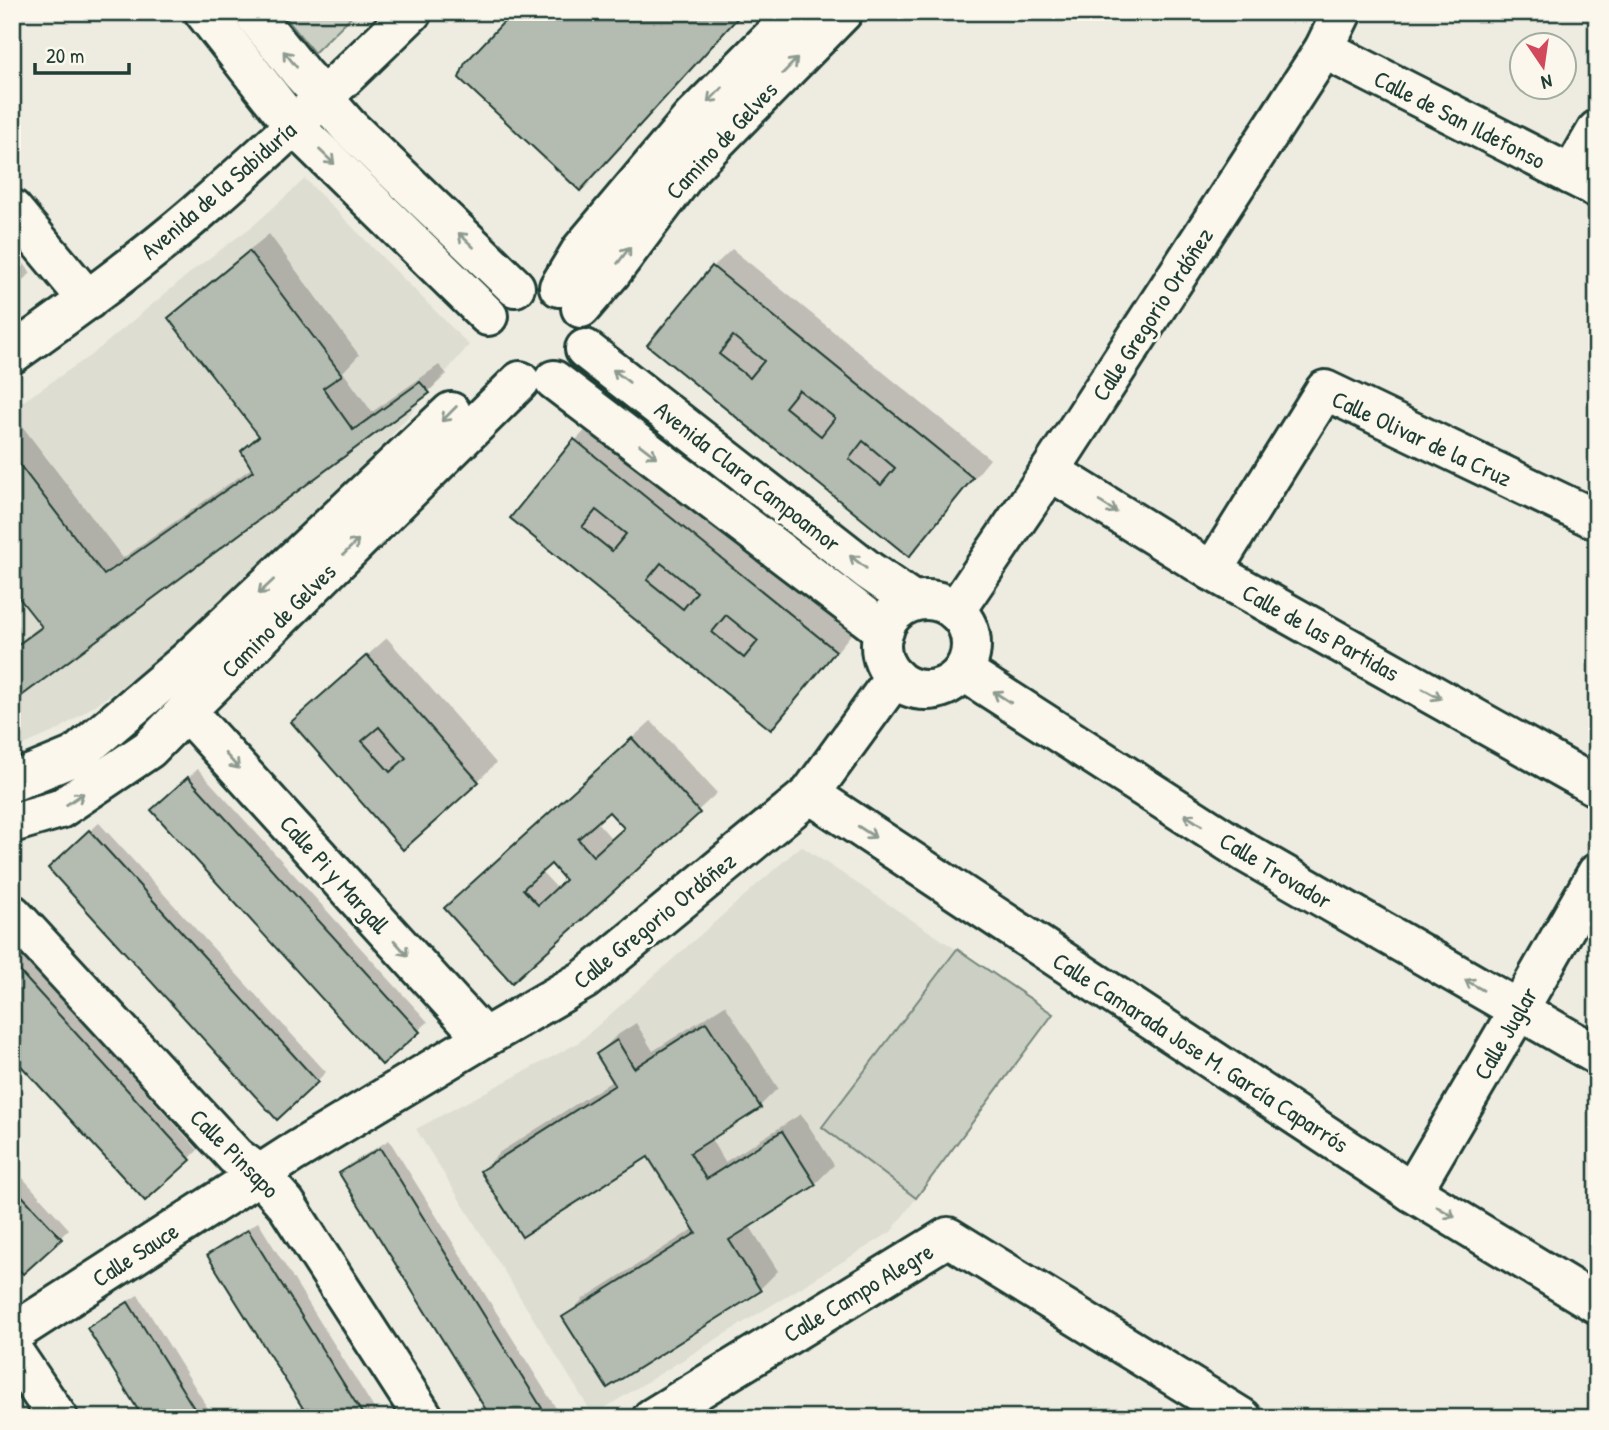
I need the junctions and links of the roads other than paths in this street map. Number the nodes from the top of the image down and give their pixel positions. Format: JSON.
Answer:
{"nodes":[{"id":1,"x":204,"y":12,"type":"edge"},
{"id":2,"x":252,"y":12,"type":"edge"},
{"id":3,"x":411,"y":12,"type":"edge"},
{"id":4,"x":797,"y":12,"type":"edge"},
{"id":5,"x":843,"y":12,"type":"edge"},
{"id":6,"x":1342,"y":12,"type":"edge"},
{"id":7,"x":1324,"y":49,"type":"junction"},
{"id":8,"x":323,"y":98,"type":"junction"},
{"id":9,"x":293,"y":125,"type":"junction"},
{"id":10,"x":1597,"y":130,"type":"edge"},
{"id":11,"x":1584,"y":182,"type":"edge"},
{"id":12,"x":12,"y":209,"type":"edge"},
{"id":13,"x":515,"y":287,"type":"junction"},
{"id":14,"x":570,"y":298,"type":"junction"},
{"id":15,"x":88,"y":300,"type":"junction"},
{"id":16,"x":488,"y":316,"type":"junction"},
{"id":17,"x":585,"y":349,"type":"junction"},
{"id":18,"x":12,"y":354,"type":"edge"},
{"id":19,"x":524,"y":376,"type":"junction"},
{"id":20,"x":1050,"y":471,"type":"junction"},
{"id":21,"x":1597,"y":520,"type":"edge"},
{"id":22,"x":1212,"y":571,"type":"junction"},
{"id":23,"x":914,"y":601,"type":"junction"},
{"id":24,"x":955,"y":611,"type":"junction"},
{"id":25,"x":884,"y":631,"type":"junction"},
{"id":26,"x":963,"y":671,"type":"junction"},
{"id":27,"x":895,"y":677,"type":"junction"},
{"id":28,"x":186,"y":711,"type":"junction"},
{"id":29,"x":12,"y":782,"type":"edge"},
{"id":30,"x":1597,"y":787,"type":"edge"},
{"id":31,"x":810,"y":794,"type":"junction"},
{"id":32,"x":12,"y":823,"type":"edge"},
{"id":33,"x":1597,"y":873,"type":"edge"},
{"id":34,"x":12,"y":914,"type":"edge"},
{"id":35,"x":1518,"y":1011,"type":"junction"},
{"id":36,"x":484,"y":1038,"type":"junction"},
{"id":37,"x":1597,"y":1055,"type":"edge"},
{"id":38,"x":259,"y":1174,"type":"junction"},
{"id":39,"x":1412,"y":1192,"type":"junction"},
{"id":40,"x":1597,"y":1304,"type":"edge"},
{"id":41,"x":12,"y":1334,"type":"edge"},
{"id":42,"x":12,"y":1350,"type":"edge"},
{"id":43,"x":58,"y":1418,"type":"edge"},
{"id":44,"x":424,"y":1418,"type":"edge"},
{"id":45,"x":652,"y":1418,"type":"edge"},
{"id":46,"x":1242,"y":1418,"type":"edge"}],
"edges":[{"from":1,"to":9,"type":"street"},
{"from":8,"to":2,"type":"street","one_way":true},
{"from":3,"to":8,"type":"street","name":"Avenida de la Sabiduría"},
{"from":4,"to":14,"type":"street","name":"Camino de Gelves","one_way":true},
{"from":14,"to":5,"type":"street","name":"Camino de Gelves","one_way":true},
{"from":6,"to":7,"type":"street","name":"Calle Gregorio Ordóñez"},
{"from":7,"to":11,"type":"street","name":"Calle de San Ildefonso"},
{"from":7,"to":20,"type":"street","name":"Calle Gregorio Ordóñez"},
{"from":8,"to":9,"type":"street","name":"Avenida de la Sabiduría"},
{"from":13,"to":8,"type":"street","one_way":true},
{"from":9,"to":15,"type":"street","name":"Avenida de la Sabiduría"},
{"from":9,"to":16,"type":"street","one_way":true},
{"from":10,"to":11,"type":"street"},
{"from":12,"to":15,"type":"street"},
{"from":13,"to":14,"type":"street"},
{"from":13,"to":16,"type":"street"},
{"from":14,"to":17,"type":"street"},
{"from":15,"to":18,"type":"street","name":"Avenida de la Sabiduría"},
{"from":16,"to":19,"type":"street"},
{"from":17,"to":19,"type":"street"},
{"from":23,"to":17,"type":"street","name":"Avenida Clara Campoamor","one_way":true},
{"from":19,"to":25,"type":"street","name":"Avenida Clara Campoamor","one_way":true},
{"from":28,"to":19,"type":"street","name":"Camino de Gelves","one_way":true},
{"from":19,"to":29,"type":"street","name":"Camino de Gelves","one_way":true},
{"from":20,"to":22,"type":"street","name":"Calle de las Partidas","one_way":true},
{"from":20,"to":24,"type":"street","name":"Calle Gregorio Ordóñez"},
{"from":21,"to":22,"type":"street","name":"Calle Olivar de la Cruz"},
{"from":22,"to":30,"type":"street","name":"Calle de las Partidas","one_way":true},
{"from":23,"to":24,"type":"street"},
{"from":23,"to":25,"type":"street"},
{"from":24,"to":26,"type":"street"},
{"from":25,"to":27,"type":"street"},
{"from":26,"to":27,"type":"street"},
{"from":35,"to":26,"type":"street","name":"Calle Trovador","one_way":true},
{"from":27,"to":31,"type":"street","name":"Calle Gregorio Ordóñez"},
{"from":32,"to":28,"type":"street","name":"Camino de Gelves","one_way":true},
{"from":28,"to":36,"type":"street","name":"Calle Pi y Margall","one_way":true},
{"from":31,"to":36,"type":"street","name":"Calle Gregorio Ordóñez"},
{"from":31,"to":39,"type":"street","name":"Calle Camarada Jose M. García Caparrós","one_way":true},
{"from":33,"to":35,"type":"street","name":"Calle Juglar"},
{"from":34,"to":38,"type":"street","name":"Calle Pinsapo"},
{"from":35,"to":37,"type":"street","name":"Calle Trovador"},
{"from":35,"to":39,"type":"street","name":"Calle Juglar"},
{"from":36,"to":38,"type":"street","name":"Calle Gregorio Ordóñez"},
{"from":38,"to":41,"type":"street","name":"Calle Sauce"},
{"from":38,"to":44,"type":"street","name":"Calle Pinsapo"},
{"from":39,"to":40,"type":"street","name":"Calle Camarada Jose M. García Caparrós","one_way":true},
{"from":42,"to":43,"type":"street"},
{"from":45,"to":46,"type":"street","name":"Calle Campo Alegre"}]}
